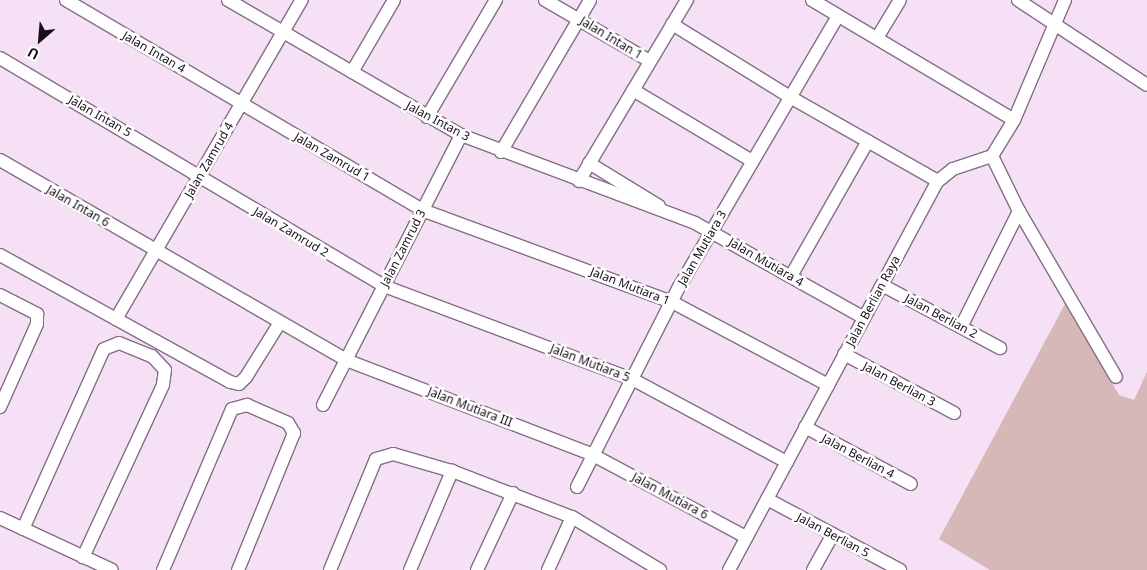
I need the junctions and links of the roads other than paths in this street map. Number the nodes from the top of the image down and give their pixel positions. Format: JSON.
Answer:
{"nodes":[{"id":1,"x":66,"y":0,"type":"edge"},
{"id":2,"x":228,"y":0,"type":"edge"},
{"id":3,"x":302,"y":0,"type":"edge"},
{"id":4,"x":394,"y":0,"type":"edge"},
{"id":5,"x":496,"y":0,"type":"edge"},
{"id":6,"x":546,"y":0,"type":"edge"},
{"id":7,"x":590,"y":0,"type":"edge"},
{"id":8,"x":686,"y":0,"type":"edge"},
{"id":9,"x":812,"y":0,"type":"edge"},
{"id":10,"x":900,"y":0,"type":"edge"},
{"id":11,"x":1018,"y":0,"type":"edge"},
{"id":12,"x":1065,"y":0,"type":"edge"},
{"id":13,"x":833,"y":8,"type":"edge"},
{"id":14,"x":579,"y":20,"type":"junction"},
{"id":15,"x":1056,"y":22,"type":"junction"},
{"id":16,"x":672,"y":24,"type":"junction"},
{"id":17,"x":283,"y":33,"type":"junction"},
{"id":18,"x":877,"y":38,"type":"junction"},
{"id":19,"x":0,"y":58,"type":"edge"},
{"id":20,"x":650,"y":62,"type":"junction"},
{"id":21,"x":352,"y":72,"type":"junction"},
{"id":22,"x":1147,"y":85,"type":"edge"},
{"id":23,"x":633,"y":90,"type":"junction"},
{"id":24,"x":790,"y":97,"type":"junction"},
{"id":25,"x":242,"y":103,"type":"junction"},
{"id":26,"x":428,"y":116,"type":"junction"},
{"id":27,"x":1014,"y":120,"type":"junction"},
{"id":28,"x":460,"y":135,"type":"junction"},
{"id":29,"x":868,"y":141,"type":"junction"},
{"id":30,"x":501,"y":152,"type":"junction"},
{"id":31,"x":992,"y":156,"type":"junction"},
{"id":32,"x":0,"y":160,"type":"edge"},
{"id":33,"x":752,"y":161,"type":"junction"},
{"id":34,"x":589,"y":163,"type":"junction"},
{"id":35,"x":200,"y":175,"type":"junction"},
{"id":36,"x":579,"y":181,"type":"junction"},
{"id":37,"x":938,"y":181,"type":"junction"},
{"id":38,"x":422,"y":210,"type":"junction"},
{"id":39,"x":1020,"y":211,"type":"junction"},
{"id":40,"x":664,"y":212,"type":"junction"},
{"id":41,"x":711,"y":231,"type":"junction"},
{"id":42,"x":155,"y":252,"type":"junction"},
{"id":43,"x":0,"y":255,"type":"edge"},
{"id":44,"x":791,"y":276,"type":"junction"},
{"id":45,"x":882,"y":285,"type":"junction"},
{"id":46,"x":384,"y":286,"type":"junction"},
{"id":47,"x":0,"y":294,"type":"edge"},
{"id":48,"x":672,"y":302,"type":"junction"},
{"id":49,"x":864,"y":318,"type":"junction"},
{"id":50,"x":116,"y":319,"type":"junction"},
{"id":51,"x":279,"y":324,"type":"junction"},
{"id":52,"x":961,"y":327,"type":"junction"},
{"id":53,"x":1000,"y":348,"type":"dead end"},
{"id":54,"x":844,"y":354,"type":"junction"},
{"id":55,"x":346,"y":360,"type":"junction"},
{"id":56,"x":1116,"y":377,"type":"dead end"},
{"id":57,"x":632,"y":378,"type":"junction"},
{"id":58,"x":828,"y":385,"type":"junction"},
{"id":59,"x":323,"y":405,"type":"dead end"},
{"id":60,"x":0,"y":407,"type":"edge"},
{"id":61,"x":954,"y":413,"type":"dead end"},
{"id":62,"x":805,"y":427,"type":"junction"},
{"id":63,"x":593,"y":455,"type":"junction"},
{"id":64,"x":787,"y":462,"type":"junction"},
{"id":65,"x":452,"y":471,"type":"junction"},
{"id":66,"x":911,"y":484,"type":"dead end"},
{"id":67,"x":577,"y":486,"type":"dead end"},
{"id":68,"x":513,"y":493,"type":"junction"},
{"id":69,"x":767,"y":499,"type":"junction"},
{"id":70,"x":572,"y":517,"type":"junction"},
{"id":71,"x":0,"y":518,"type":"edge"},
{"id":72,"x":23,"y":529,"type":"junction"},
{"id":73,"x":832,"y":534,"type":"junction"},
{"id":74,"x":746,"y":537,"type":"junction"},
{"id":75,"x":83,"y":556,"type":"junction"},
{"id":76,"x":642,"y":564,"type":"edge"},
{"id":77,"x":112,"y":570,"type":"edge"},
{"id":78,"x":163,"y":570,"type":"edge"},
{"id":79,"x":238,"y":570,"type":"edge"},
{"id":80,"x":330,"y":570,"type":"edge"},
{"id":81,"x":410,"y":570,"type":"edge"},
{"id":82,"x":477,"y":570,"type":"edge"},
{"id":83,"x":548,"y":570,"type":"edge"},
{"id":84,"x":660,"y":570,"type":"edge"},
{"id":85,"x":729,"y":570,"type":"edge"},
{"id":86,"x":813,"y":570,"type":"edge"},
{"id":87,"x":900,"y":570,"type":"edge"}],
"edges":[{"from":1,"to":25,"type":"street","name":"Jalan Intan 4"},
{"from":2,"to":17,"type":"street","name":"Jalan Intan 3"},
{"from":3,"to":17,"type":"street","name":"Jalan Zamrud 4"},
{"from":4,"to":21,"type":"street"},
{"from":5,"to":26,"type":"street"},
{"from":6,"to":14,"type":"street","name":"Jalan Intan 1"},
{"from":7,"to":14,"type":"street"},
{"from":8,"to":16,"type":"street"},
{"from":9,"to":13,"type":"street"},
{"from":10,"to":18,"type":"street"},
{"from":11,"to":15,"type":"street"},
{"from":12,"to":15,"type":"street"},
{"from":13,"to":18,"type":"street"},
{"from":13,"to":24,"type":"street","name":"Jalan Mutiara 3"},
{"from":14,"to":20,"type":"street","name":"Jalan Intan 1"},
{"from":14,"to":30,"type":"street"},
{"from":15,"to":22,"type":"street"},
{"from":15,"to":27,"type":"street"},
{"from":16,"to":20,"type":"street"},
{"from":16,"to":24,"type":"street"},
{"from":17,"to":21,"type":"street","name":"Jalan Intan 3"},
{"from":17,"to":25,"type":"street","name":"Jalan Zamrud 4"},
{"from":18,"to":27,"type":"street"},
{"from":19,"to":35,"type":"street","name":"Jalan Intan 5"},
{"from":20,"to":23,"type":"street"},
{"from":21,"to":26,"type":"street","name":"Jalan Intan 3"},
{"from":23,"to":33,"type":"street"},
{"from":23,"to":34,"type":"street"},
{"from":24,"to":29,"type":"street"},
{"from":24,"to":33,"type":"street","name":"Jalan Mutiara 3"},
{"from":25,"to":35,"type":"street","name":"Jalan Zamrud 4"},
{"from":25,"to":38,"type":"street","name":"Jalan Zamrud 1"},
{"from":26,"to":28,"type":"street","name":"Jalan Intan 3"},
{"from":27,"to":31,"type":"street"},
{"from":28,"to":30,"type":"street","name":"Jalan Intan 3"},
{"from":28,"to":38,"type":"street","name":"Jalan Zamrud 3"},
{"from":29,"to":37,"type":"street"},
{"from":29,"to":44,"type":"street"},
{"from":30,"to":36,"type":"street","name":"Jalan Intan 3"},
{"from":31,"to":37,"type":"street"},
{"from":31,"to":39,"type":"street"},
{"from":32,"to":42,"type":"street","name":"Jalan Intan 6"},
{"from":33,"to":41,"type":"street","name":"Jalan Mutiara 3"},
{"from":34,"to":36,"type":"street"},
{"from":34,"to":40,"type":"street","name":"Jalan Mutiara 4"},
{"from":35,"to":42,"type":"street","name":"Jalan Zamrud 4"},
{"from":35,"to":46,"type":"street","name":"Jalan Zamrud 2"},
{"from":36,"to":40,"type":"street","name":"Jalan Intan 3"},
{"from":37,"to":45,"type":"street","name":"Jalan Berlian Raya"},
{"from":38,"to":46,"type":"street","name":"Jalan Zamrud 3"},
{"from":38,"to":48,"type":"street","name":"Jalan Mutiara 1"},
{"from":39,"to":52,"type":"street"},
{"from":39,"to":56,"type":"street"},
{"from":40,"to":41,"type":"street","name":"Jalan Mutiara 4"},
{"from":41,"to":44,"type":"street","name":"Jalan Mutiara 4"},
{"from":41,"to":48,"type":"street","name":"Jalan Mutiara 3"},
{"from":42,"to":50,"type":"street","name":"Jalan Zamrud 4"},
{"from":42,"to":51,"type":"street"},
{"from":43,"to":50,"type":"street"},
{"from":44,"to":49,"type":"street","name":"Jalan Mutiara 4"},
{"from":45,"to":49,"type":"street","name":"Jalan Berlian Raya"},
{"from":45,"to":52,"type":"street","name":"Jalan Berlian 2"},
{"from":46,"to":55,"type":"street","name":"Jalan Zamrud 3"},
{"from":46,"to":57,"type":"street","name":"Jalan Mutiara 5"},
{"from":47,"to":60,"type":"street"},
{"from":48,"to":57,"type":"street","name":"Jalan Mutiara 3"},
{"from":48,"to":58,"type":"street","name":"Jalan Mutiara 1"},
{"from":49,"to":54,"type":"street","name":"Jalan Berlian Raya"},
{"from":50,"to":51,"type":"street"},
{"from":51,"to":55,"type":"street"},
{"from":52,"to":53,"type":"street","name":"Jalan Berlian 2"},
{"from":54,"to":58,"type":"street","name":"Jalan Berlian Raya"},
{"from":54,"to":61,"type":"street","name":"Jalan Berlian 3"},
{"from":55,"to":59,"type":"street","name":"Jalan Zamrud 3"},
{"from":55,"to":63,"type":"street","name":"Jalan Mutiara III"},
{"from":57,"to":63,"type":"street","name":"Jalan Mutiara 3"},
{"from":57,"to":64,"type":"street","name":"Jalan Mutiara 5"},
{"from":58,"to":62,"type":"street","name":"Jalan Berlian Raya"},
{"from":62,"to":64,"type":"street","name":"Jalan Berlian Raya"},
{"from":62,"to":66,"type":"street","name":"Jalan Berlian 4"},
{"from":63,"to":67,"type":"street","name":"Jalan Mutiara 3"},
{"from":63,"to":74,"type":"street","name":"Jalan Mutiara 6"},
{"from":64,"to":69,"type":"street","name":"Jalan Berlian Raya"},
{"from":65,"to":68,"type":"street"},
{"from":65,"to":80,"type":"street"},
{"from":65,"to":81,"type":"street"},
{"from":68,"to":70,"type":"street"},
{"from":68,"to":82,"type":"street"},
{"from":69,"to":73,"type":"street","name":"Jalan Berlian 5"},
{"from":69,"to":74,"type":"street","name":"Jalan Berlian Raya"},
{"from":70,"to":76,"type":"street"},
{"from":70,"to":83,"type":"street"},
{"from":71,"to":72,"type":"street"},
{"from":72,"to":75,"type":"street"},
{"from":72,"to":75,"type":"street"},
{"from":73,"to":86,"type":"street"},
{"from":73,"to":87,"type":"street","name":"Jalan Berlian 5"},
{"from":74,"to":85,"type":"street","name":"Jalan Berlian Raya"},
{"from":75,"to":77,"type":"street"},
{"from":76,"to":84,"type":"street"},
{"from":78,"to":79,"type":"street"}]}
